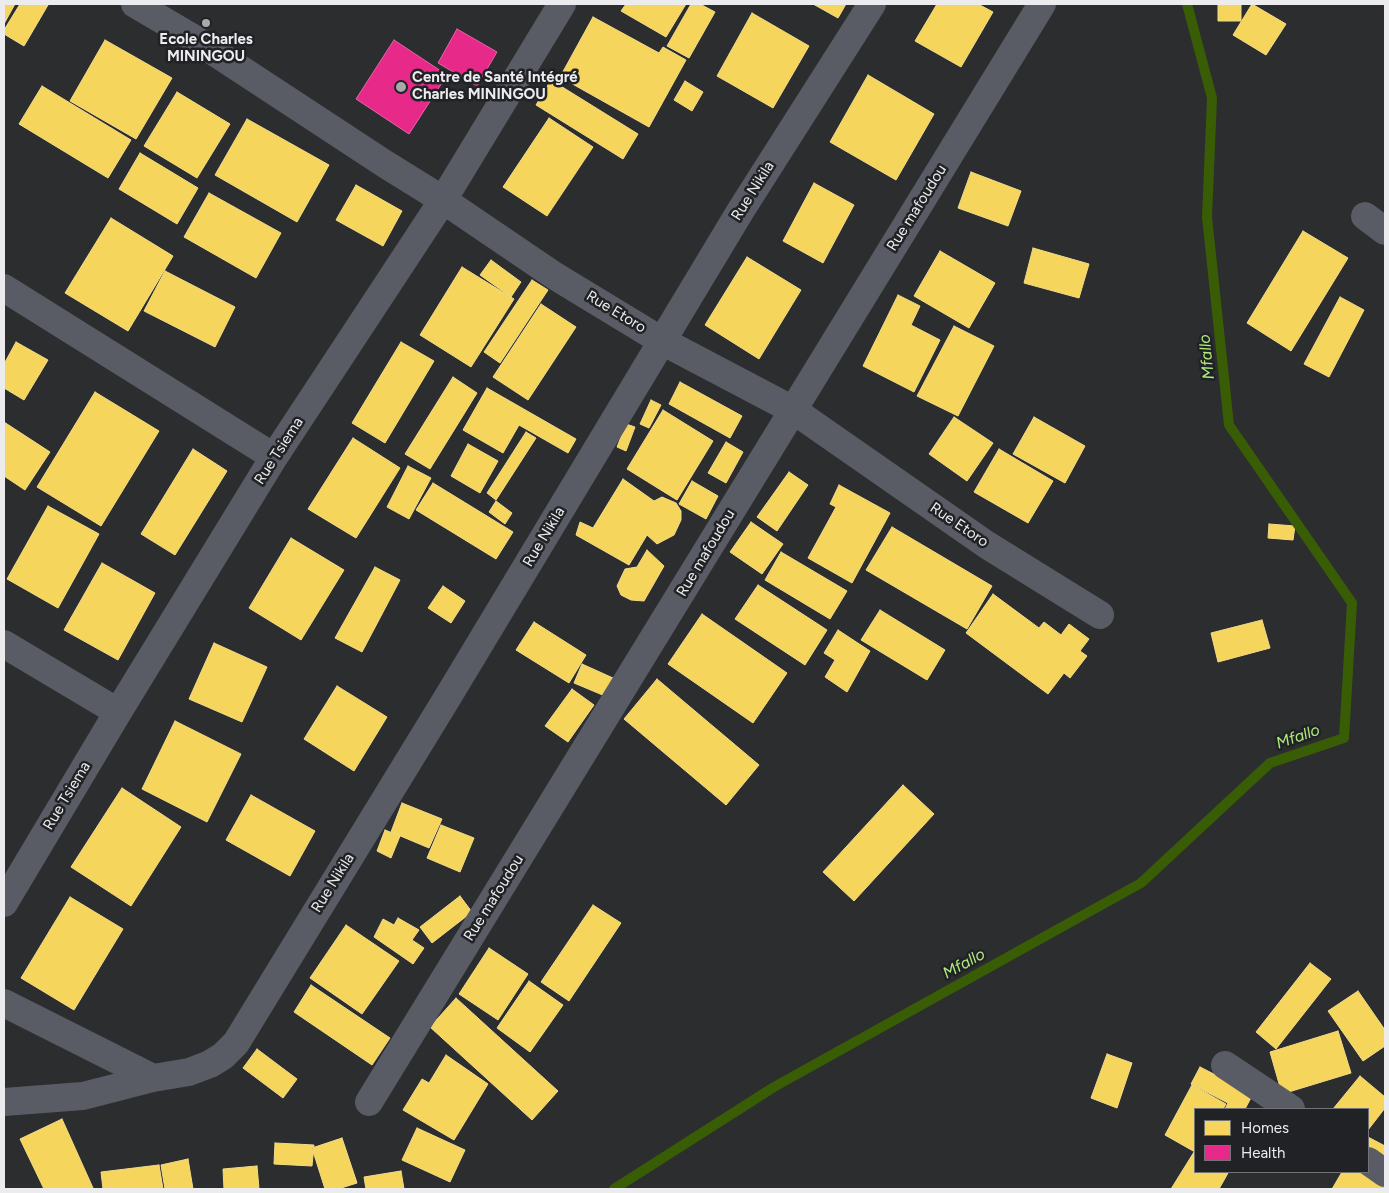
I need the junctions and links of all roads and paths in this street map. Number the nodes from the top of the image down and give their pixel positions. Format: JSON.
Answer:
{"nodes":[{"id":1,"x":135,"y":4,"type":"edge"},
{"id":2,"x":562,"y":4,"type":"edge"},
{"id":3,"x":872,"y":4,"type":"edge"},
{"id":4,"x":1042,"y":4,"type":"edge"},
{"id":5,"x":443,"y":200,"type":"junction"},
{"id":6,"x":4,"y":288,"type":"edge"},
{"id":7,"x":662,"y":341,"type":"junction"},
{"id":8,"x":793,"y":410,"type":"junction"},
{"id":9,"x":274,"y":457,"type":"junction"},
{"id":10,"x":1100,"y":614,"type":"dead end"},
{"id":11,"x":4,"y":644,"type":"edge"},
{"id":12,"x":118,"y":712,"type":"junction"},
{"id":13,"x":4,"y":902,"type":"edge"},
{"id":14,"x":4,"y":1003,"type":"edge"},
{"id":15,"x":1225,"y":1065,"type":"dead end"},
{"id":16,"x":153,"y":1078,"type":"junction"},
{"id":17,"x":4,"y":1102,"type":"edge"},
{"id":18,"x":369,"y":1102,"type":"dead end"},
{"id":19,"x":1290,"y":1108,"type":"edge"},
{"id":20,"x":1369,"y":1162,"type":"edge"},
{"id":21,"x":1385,"y":1173,"type":"edge"}],
"edges":[{"from":1,"to":5,"type":"street","name":"Rue Etoro"},
{"from":2,"to":5,"type":"street","name":"Rue Tsiema"},
{"from":3,"to":7,"type":"street","name":"Rue Nikila"},
{"from":4,"to":8,"type":"street","name":"Rue mafoudou"},
{"from":5,"to":7,"type":"street","name":"Rue Etoro"},
{"from":5,"to":9,"type":"street","name":"Rue Tsiema"},
{"from":6,"to":9,"type":"street"},
{"from":7,"to":8,"type":"street","name":"Rue Etoro"},
{"from":7,"to":16,"type":"street","name":"Rue Nikila"},
{"from":8,"to":10,"type":"street","name":"Rue Etoro"},
{"from":8,"to":18,"type":"street","name":"Rue mafoudou"},
{"from":9,"to":12,"type":"street","name":"Rue Tsiema"},
{"from":11,"to":12,"type":"street"},
{"from":12,"to":13,"type":"street","name":"Rue Tsiema"},
{"from":14,"to":16,"type":"street"},
{"from":15,"to":19,"type":"street"},
{"from":16,"to":17,"type":"street","name":"Rue Nikila"},
{"from":20,"to":21,"type":"street"}]}
